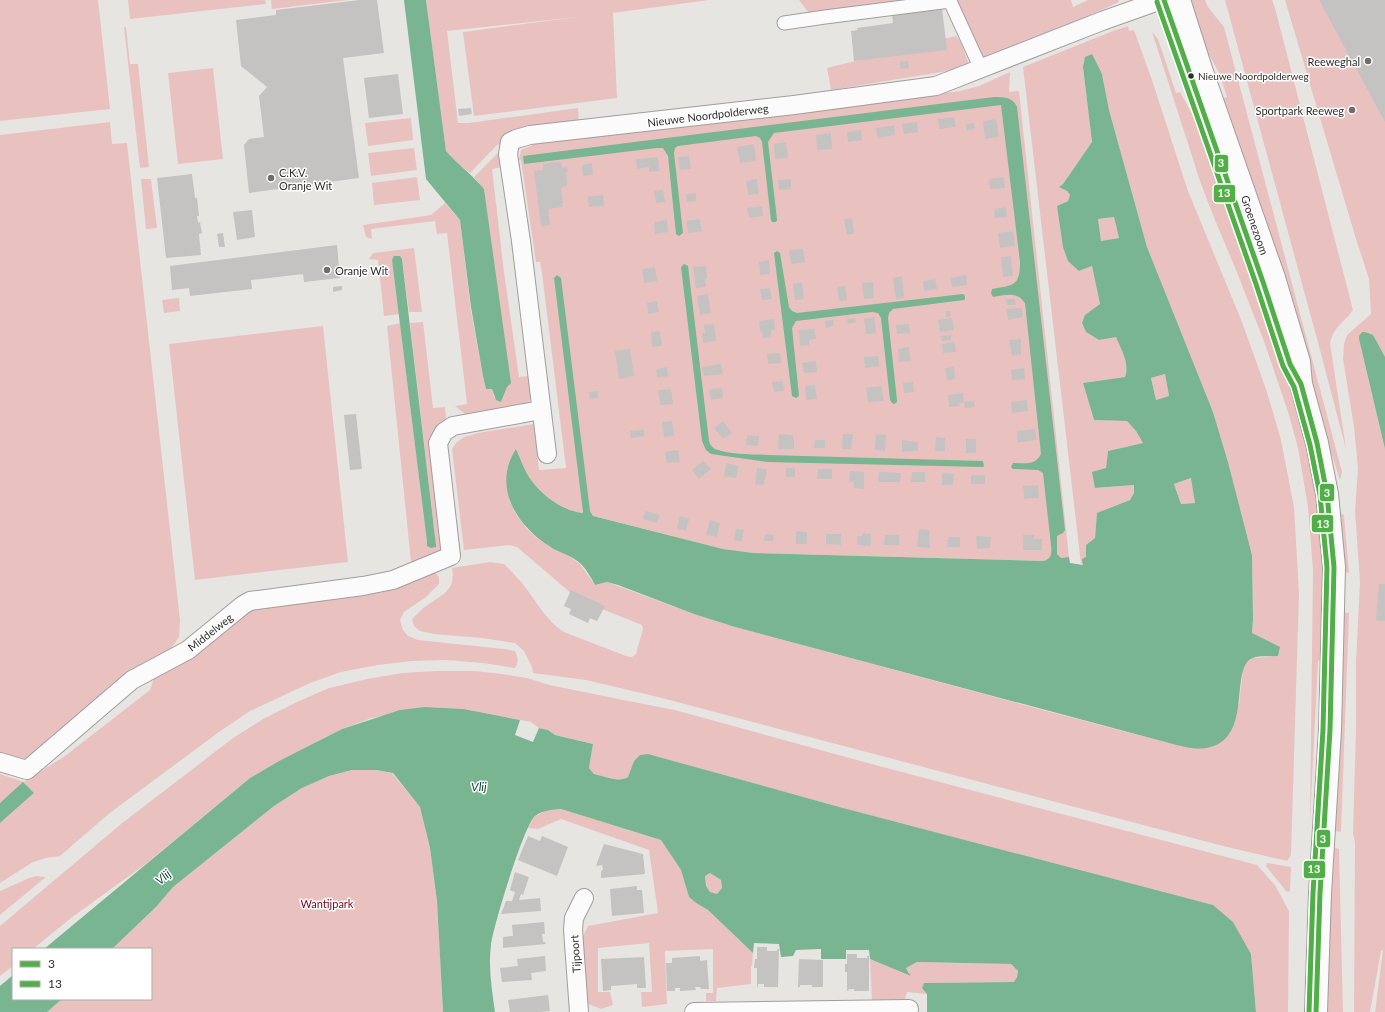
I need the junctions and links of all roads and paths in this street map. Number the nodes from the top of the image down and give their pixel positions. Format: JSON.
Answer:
{"nodes":[{"id":1,"x":1162,"y":0,"type":"edge"},
{"id":2,"x":1179,"y":0,"type":"edge"},
{"id":3,"x":784,"y":23,"type":"dead end"},
{"id":4,"x":981,"y":69,"type":"junction"},
{"id":5,"x":1301,"y":384,"type":"junction"},
{"id":6,"x":541,"y":410,"type":"junction"},
{"id":7,"x":547,"y":454,"type":"dead end"},
{"id":8,"x":0,"y":762,"type":"edge"},
{"id":9,"x":584,"y":898,"type":"dead end"},
{"id":10,"x":909,"y":1009,"type":"dead end"},
{"id":11,"x":579,"y":1012,"type":"edge"},
{"id":12,"x":694,"y":1012,"type":"edge"},
{"id":13,"x":1316,"y":1012,"type":"edge"}],
"edges":[{"from":1,"to":4,"type":"street","name":"Nieuwe Noordpolderweg"},
{"from":1,"to":5,"type":"street","name":"Groenezoom"},
{"from":2,"to":5,"type":"street","name":"Groenezoom"},
{"from":3,"to":4,"type":"street"},
{"from":4,"to":6,"type":"street","name":"Nieuwe Noordpolderweg"},
{"from":5,"to":13,"type":"street","name":"Groenezoom"},
{"from":6,"to":7,"type":"street","name":"Nieuwe Noordpolderweg"},
{"from":6,"to":8,"type":"street","name":"Middelweg"},
{"from":9,"to":11,"type":"street","name":"Tijpoort"},
{"from":10,"to":12,"type":"street"}]}
